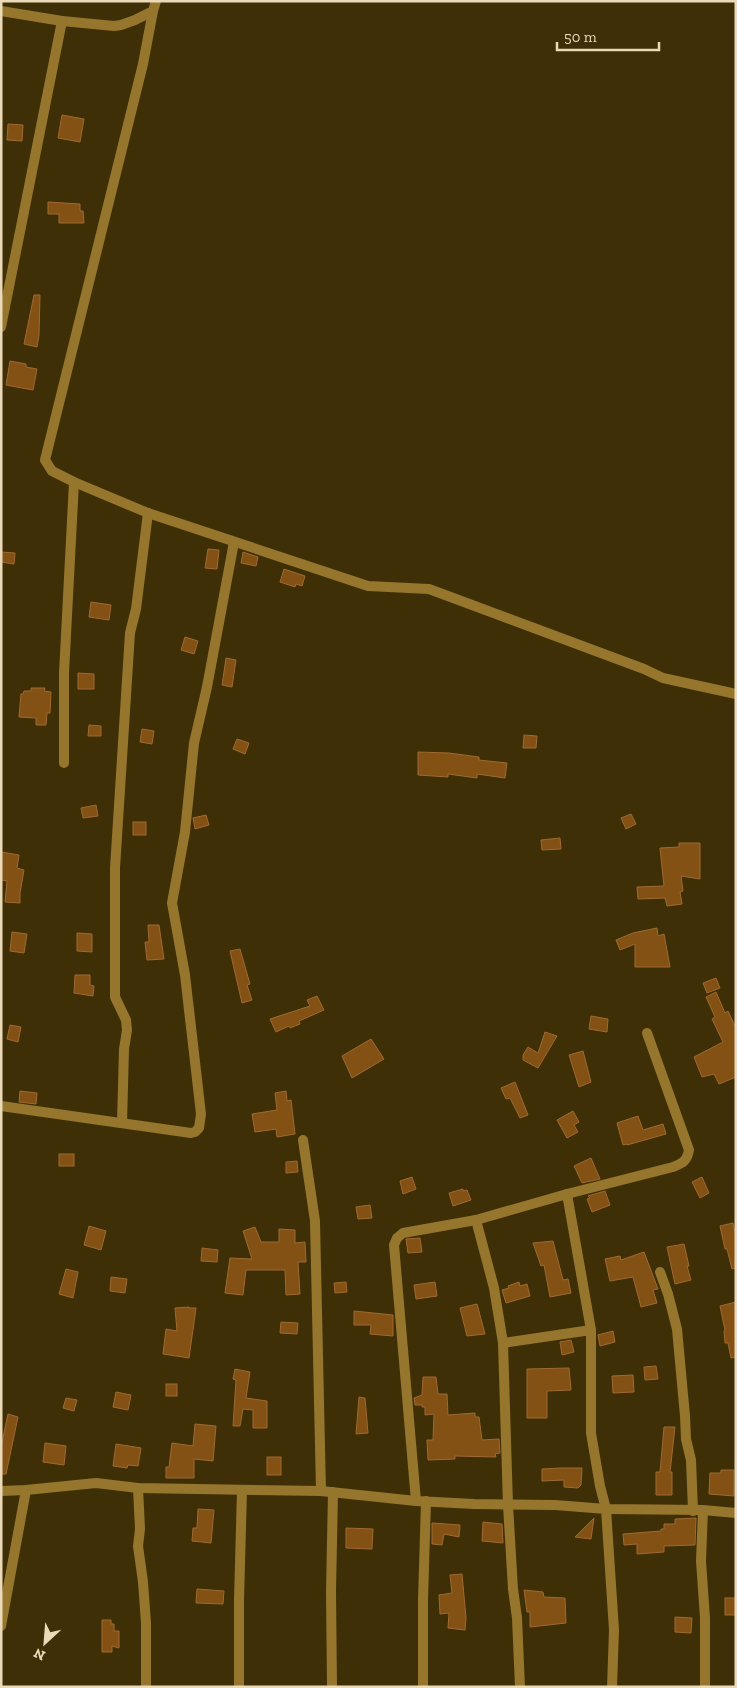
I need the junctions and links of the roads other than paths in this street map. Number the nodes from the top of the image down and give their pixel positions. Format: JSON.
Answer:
{"nodes":[{"id":1,"x":155,"y":6,"type":"edge"},
{"id":2,"x":1,"y":11,"type":"edge"},
{"id":3,"x":62,"y":22,"type":"junction"},
{"id":4,"x":1,"y":327,"type":"edge"},
{"id":5,"x":74,"y":482,"type":"junction"},
{"id":6,"x":148,"y":512,"type":"junction"},
{"id":7,"x":234,"y":542,"type":"junction"},
{"id":8,"x":736,"y":694,"type":"edge"},
{"id":9,"x":64,"y":763,"type":"dead end"},
{"id":10,"x":647,"y":1034,"type":"dead end"},
{"id":11,"x":1,"y":1106,"type":"edge"},
{"id":12,"x":122,"y":1123,"type":"junction"},
{"id":13,"x":303,"y":1140,"type":"dead end"},
{"id":14,"x":567,"y":1194,"type":"junction"},
{"id":15,"x":476,"y":1220,"type":"junction"},
{"id":16,"x":660,"y":1272,"type":"dead end"},
{"id":17,"x":591,"y":1330,"type":"junction"},
{"id":18,"x":503,"y":1343,"type":"junction"},
{"id":19,"x":138,"y":1488,"type":"junction"},
{"id":20,"x":26,"y":1490,"type":"junction"},
{"id":21,"x":242,"y":1490,"type":"junction"},
{"id":22,"x":1,"y":1491,"type":"edge"},
{"id":23,"x":321,"y":1491,"type":"junction"},
{"id":24,"x":333,"y":1492,"type":"junction"},
{"id":25,"x":421,"y":1501,"type":"junction"},
{"id":26,"x":508,"y":1505,"type":"junction"},
{"id":27,"x":606,"y":1509,"type":"junction"},
{"id":28,"x":698,"y":1511,"type":"junction"},
{"id":29,"x":736,"y":1513,"type":"edge"},
{"id":30,"x":1,"y":1626,"type":"edge"},
{"id":31,"x":146,"y":1687,"type":"edge"},
{"id":32,"x":239,"y":1687,"type":"edge"},
{"id":33,"x":332,"y":1687,"type":"edge"},
{"id":34,"x":423,"y":1687,"type":"edge"},
{"id":35,"x":520,"y":1687,"type":"edge"},
{"id":36,"x":612,"y":1687,"type":"edge"},
{"id":37,"x":705,"y":1687,"type":"edge"}],
"edges":[{"from":1,"to":3,"type":"street"},
{"from":1,"to":5,"type":"street"},
{"from":2,"to":3,"type":"street"},
{"from":3,"to":4,"type":"street"},
{"from":5,"to":6,"type":"street"},
{"from":5,"to":9,"type":"street"},
{"from":6,"to":7,"type":"street"},
{"from":6,"to":12,"type":"street"},
{"from":7,"to":8,"type":"street"},
{"from":7,"to":12,"type":"street"},
{"from":10,"to":14,"type":"street"},
{"from":11,"to":12,"type":"street"},
{"from":13,"to":23,"type":"street"},
{"from":14,"to":15,"type":"street"},
{"from":14,"to":17,"type":"street"},
{"from":15,"to":18,"type":"street"},
{"from":15,"to":25,"type":"street"},
{"from":16,"to":28,"type":"street"},
{"from":17,"to":18,"type":"street"},
{"from":17,"to":27,"type":"street"},
{"from":18,"to":26,"type":"street"},
{"from":19,"to":20,"type":"street"},
{"from":19,"to":21,"type":"street"},
{"from":19,"to":31,"type":"street"},
{"from":20,"to":22,"type":"street"},
{"from":20,"to":30,"type":"street"},
{"from":21,"to":23,"type":"street"},
{"from":21,"to":32,"type":"street"},
{"from":23,"to":24,"type":"street"},
{"from":24,"to":25,"type":"street"},
{"from":24,"to":33,"type":"street"},
{"from":25,"to":26,"type":"street"},
{"from":25,"to":34,"type":"street"},
{"from":26,"to":27,"type":"street"},
{"from":26,"to":35,"type":"street"},
{"from":27,"to":28,"type":"street"},
{"from":27,"to":36,"type":"street"},
{"from":28,"to":29,"type":"street"},
{"from":28,"to":37,"type":"street"}]}
